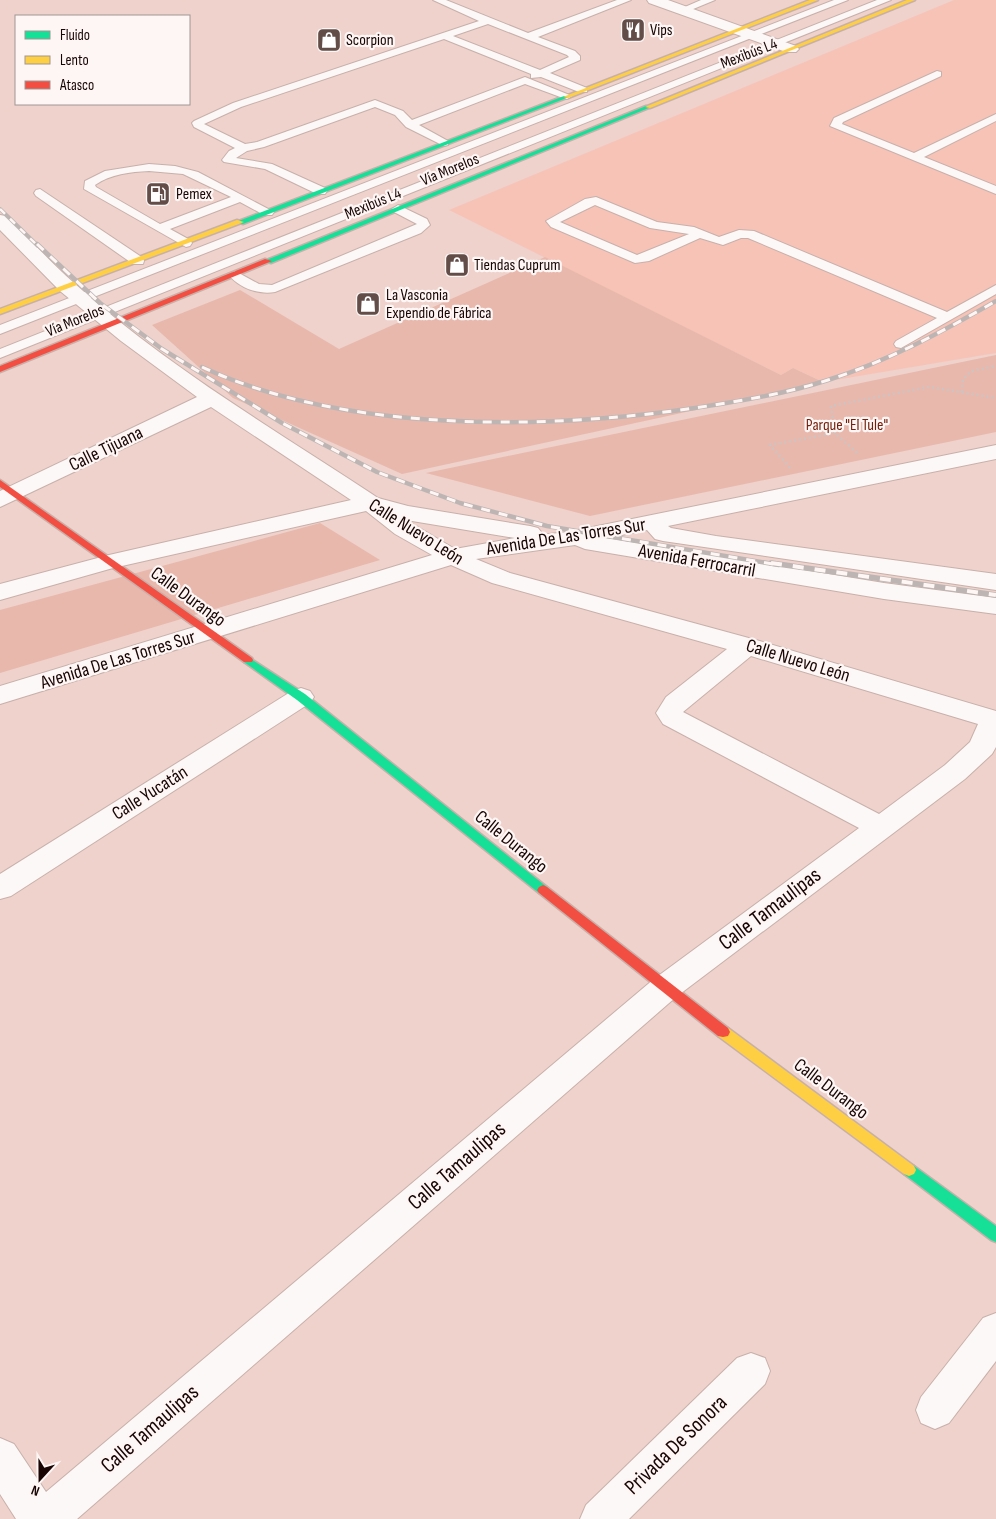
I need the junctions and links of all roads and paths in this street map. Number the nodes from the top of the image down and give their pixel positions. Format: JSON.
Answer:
{"nodes":[{"id":1,"x":438,"y":0,"type":"edge"},
{"id":2,"x":626,"y":0,"type":"edge"},
{"id":3,"x":654,"y":0,"type":"edge"},
{"id":4,"x":710,"y":0,"type":"edge"},
{"id":5,"x":815,"y":0,"type":"edge"},
{"id":6,"x":843,"y":0,"type":"edge"},
{"id":7,"x":886,"y":0,"type":"edge"},
{"id":8,"x":912,"y":0,"type":"edge"},
{"id":9,"x":588,"y":2,"type":"dead end"},
{"id":10,"x":599,"y":8,"type":"junction"},
{"id":11,"x":683,"y":10,"type":"junction"},
{"id":12,"x":488,"y":21,"type":"junction"},
{"id":13,"x":746,"y":33,"type":"junction"},
{"id":14,"x":444,"y":36,"type":"junction"},
{"id":15,"x":527,"y":37,"type":"junction"},
{"id":16,"x":777,"y":44,"type":"junction"},
{"id":17,"x":791,"y":49,"type":"junction"},
{"id":18,"x":541,"y":74,"type":"junction"},
{"id":19,"x":937,"y":74,"type":"dead end"},
{"id":20,"x":525,"y":80,"type":"junction"},
{"id":21,"x":583,"y":90,"type":"junction"},
{"id":22,"x":567,"y":96,"type":"junction"},
{"id":23,"x":996,"y":117,"type":"edge"},
{"id":24,"x":410,"y":125,"type":"junction"},
{"id":25,"x":444,"y":143,"type":"junction"},
{"id":26,"x":244,"y":148,"type":"junction"},
{"id":27,"x":915,"y":157,"type":"junction"},
{"id":28,"x":996,"y":190,"type":"edge"},
{"id":29,"x":322,"y":191,"type":"junction"},
{"id":30,"x":40,"y":193,"type":"dead end"},
{"id":31,"x":239,"y":198,"type":"junction"},
{"id":32,"x":398,"y":208,"type":"junction"},
{"id":33,"x":268,"y":212,"type":"junction"},
{"id":34,"x":0,"y":220,"type":"edge"},
{"id":35,"x":160,"y":228,"type":"junction"},
{"id":36,"x":699,"y":234,"type":"junction"},
{"id":37,"x":186,"y":243,"type":"junction"},
{"id":38,"x":138,"y":261,"type":"junction"},
{"id":39,"x":236,"y":275,"type":"junction"},
{"id":40,"x":996,"y":288,"type":"edge"},
{"id":41,"x":74,"y":293,"type":"junction"},
{"id":42,"x":0,"y":312,"type":"edge"},
{"id":43,"x":947,"y":317,"type":"junction"},
{"id":44,"x":104,"y":319,"type":"junction"},
{"id":45,"x":0,"y":330,"type":"edge"},
{"id":46,"x":901,"y":344,"type":"dead end"},
{"id":47,"x":0,"y":354,"type":"edge"},
{"id":48,"x":996,"y":366,"type":"edge"},
{"id":49,"x":0,"y":369,"type":"edge"},
{"id":50,"x":962,"y":392,"type":"junction"},
{"id":51,"x":212,"y":398,"type":"junction"},
{"id":52,"x":996,"y":398,"type":"edge"},
{"id":53,"x":835,"y":432,"type":"junction"},
{"id":54,"x":996,"y":452,"type":"edge"},
{"id":55,"x":881,"y":475,"type":"junction"},
{"id":56,"x":811,"y":490,"type":"junction"},
{"id":57,"x":4,"y":492,"type":"edge"},
{"id":58,"x":370,"y":503,"type":"junction"},
{"id":59,"x":653,"y":522,"type":"junction"},
{"id":60,"x":568,"y":539,"type":"junction"},
{"id":61,"x":452,"y":557,"type":"junction"},
{"id":62,"x":109,"y":562,"type":"junction"},
{"id":63,"x":996,"y":582,"type":"edge"},
{"id":64,"x":0,"y":592,"type":"edge"},
{"id":65,"x":996,"y":606,"type":"edge"},
{"id":66,"x":208,"y":633,"type":"junction"},
{"id":67,"x":747,"y":646,"type":"junction"},
{"id":68,"x":0,"y":695,"type":"edge"},
{"id":69,"x":301,"y":698,"type":"junction"},
{"id":70,"x":995,"y":720,"type":"edge"},
{"id":71,"x":881,"y":827,"type":"junction"},
{"id":72,"x":0,"y":888,"type":"edge"},
{"id":73,"x":665,"y":988,"type":"junction"},
{"id":74,"x":996,"y":1235,"type":"edge"},
{"id":75,"x":996,"y":1331,"type":"edge"},
{"id":76,"x":751,"y":1372,"type":"dead end"},
{"id":77,"x":935,"y":1410,"type":"dead end"},
{"id":78,"x":0,"y":1458,"type":"edge"},
{"id":79,"x":40,"y":1519,"type":"edge"},
{"id":80,"x":46,"y":1519,"type":"edge"},
{"id":81,"x":600,"y":1519,"type":"edge"}],
"edges":[{"from":1,"to":12,"type":"lane"},
{"from":2,"to":10,"type":"lane"},
{"from":3,"to":11,"type":"street"},
{"from":4,"to":11,"type":"lane"},
{"from":5,"to":13,"type":"main road","name":"Vía Morelos"},
{"from":6,"to":13,"type":"lane","name":"Mexibús L4"},
{"from":7,"to":16,"type":"lane","name":"Mexibús L4"},
{"from":8,"to":17,"type":"main road","name":"Vía Morelos"},
{"from":9,"to":10,"type":"lane"},
{"from":10,"to":15,"type":"lane"},
{"from":11,"to":13,"type":"street"},
{"from":12,"to":14,"type":"lane"},
{"from":12,"to":15,"type":"lane"},
{"from":13,"to":16,"type":"street"},
{"from":13,"to":21,"type":"main road","name":"Vía Morelos"},
{"from":13,"to":41,"type":"lane","name":"Mexibús L4"},
{"from":14,"to":18,"type":"lane"},
{"from":14,"to":26,"type":"lane"},
{"from":15,"to":18,"type":"lane"},
{"from":16,"to":17,"type":"street"},
{"from":16,"to":44,"type":"lane","name":"Mexibús L4"},
{"from":17,"to":32,"type":"main road","name":"Vía Morelos"},
{"from":18,"to":20,"type":"lane"},
{"from":18,"to":21,"type":"lane"},
{"from":19,"to":27,"type":"lane"},
{"from":20,"to":22,"type":"lane"},
{"from":20,"to":24,"type":"lane"},
{"from":21,"to":22,"type":"main road","name":"Vía Morelos"},
{"from":22,"to":25,"type":"main road","name":"Vía Morelos"},
{"from":23,"to":27,"type":"lane"},
{"from":24,"to":25,"type":"lane"},
{"from":24,"to":26,"type":"lane"},
{"from":25,"to":29,"type":"main road","name":"Vía Morelos"},
{"from":26,"to":29,"type":"lane"},
{"from":27,"to":28,"type":"lane"},
{"from":29,"to":33,"type":"main road","name":"Vía Morelos"},
{"from":30,"to":38,"type":"lane"},
{"from":31,"to":33,"type":"lane"},
{"from":31,"to":35,"type":"lane"},
{"from":31,"to":35,"type":"lane"},
{"from":32,"to":39,"type":"main road","name":"Vía Morelos"},
{"from":32,"to":39,"type":"lane"},
{"from":33,"to":37,"type":"main road","name":"Vía Morelos"},
{"from":34,"to":41,"type":"street","name":"Calle Nuevo León"},
{"from":35,"to":37,"type":"lane"},
{"from":36,"to":36,"type":"lane"},
{"from":36,"to":43,"type":"lane"},
{"from":37,"to":38,"type":"main road","name":"Vía Morelos"},
{"from":38,"to":41,"type":"main road","name":"Vía Morelos"},
{"from":39,"to":44,"type":"main road","name":"Vía Morelos"},
{"from":40,"to":43,"type":"lane"},
{"from":41,"to":42,"type":"main road","name":"Vía Morelos"},
{"from":41,"to":44,"type":"street","name":"Calle Nuevo León"},
{"from":41,"to":45,"type":"lane","name":"Mexibús L4"},
{"from":43,"to":46,"type":"lane"},
{"from":44,"to":47,"type":"lane","name":"Mexibús L4"},
{"from":44,"to":49,"type":"main road","name":"Vía Morelos"},
{"from":44,"to":51,"type":"street","name":"Calle Nuevo León"},
{"from":48,"to":50,"type":"path"},
{"from":50,"to":52,"type":"path"},
{"from":50,"to":53,"type":"path"},
{"from":51,"to":57,"type":"street","name":"Calle Tijuana"},
{"from":51,"to":58,"type":"street","name":"Calle Nuevo León"},
{"from":53,"to":55,"type":"path"},
{"from":53,"to":56,"type":"path"},
{"from":54,"to":55,"type":"street","name":"Avenida De Las Torres Sur"},
{"from":55,"to":56,"type":"street","name":"Avenida De Las Torres Sur"},
{"from":56,"to":59,"type":"street","name":"Avenida De Las Torres Sur"},
{"from":57,"to":62,"type":"main road","name":"Calle Durango"},
{"from":58,"to":60,"type":"street","name":"Avenida Ferrocarril"},
{"from":58,"to":61,"type":"street","name":"Calle Nuevo León"},
{"from":58,"to":62,"type":"street"},
{"from":59,"to":60,"type":"street","name":"Avenida De Las Torres Sur"},
{"from":59,"to":63,"type":"street","name":"Avenida Ferrocarril"},
{"from":60,"to":61,"type":"street","name":"Avenida De Las Torres Sur"},
{"from":60,"to":65,"type":"street","name":"Avenida Ferrocarril"},
{"from":61,"to":66,"type":"street","name":"Avenida De Las Torres Sur"},
{"from":61,"to":67,"type":"street","name":"Calle Nuevo León"},
{"from":62,"to":64,"type":"street"},
{"from":62,"to":66,"type":"main road","name":"Calle Durango"},
{"from":66,"to":68,"type":"street","name":"Avenida De Las Torres Sur"},
{"from":66,"to":69,"type":"main road","name":"Calle Durango"},
{"from":67,"to":70,"type":"street","name":"Calle Nuevo León"},
{"from":67,"to":71,"type":"street"},
{"from":69,"to":72,"type":"street","name":"Calle Yucatán"},
{"from":69,"to":73,"type":"main road","name":"Calle Durango"},
{"from":70,"to":71,"type":"street","name":"Calle Tamaulipas"},
{"from":71,"to":73,"type":"street","name":"Calle Tamaulipas"},
{"from":73,"to":74,"type":"main road","name":"Calle Durango"},
{"from":73,"to":80,"type":"street","name":"Calle Tamaulipas"},
{"from":75,"to":77,"type":"street"},
{"from":76,"to":81,"type":"street","name":"Privada De Sonora"},
{"from":78,"to":79,"type":"street"}]}
